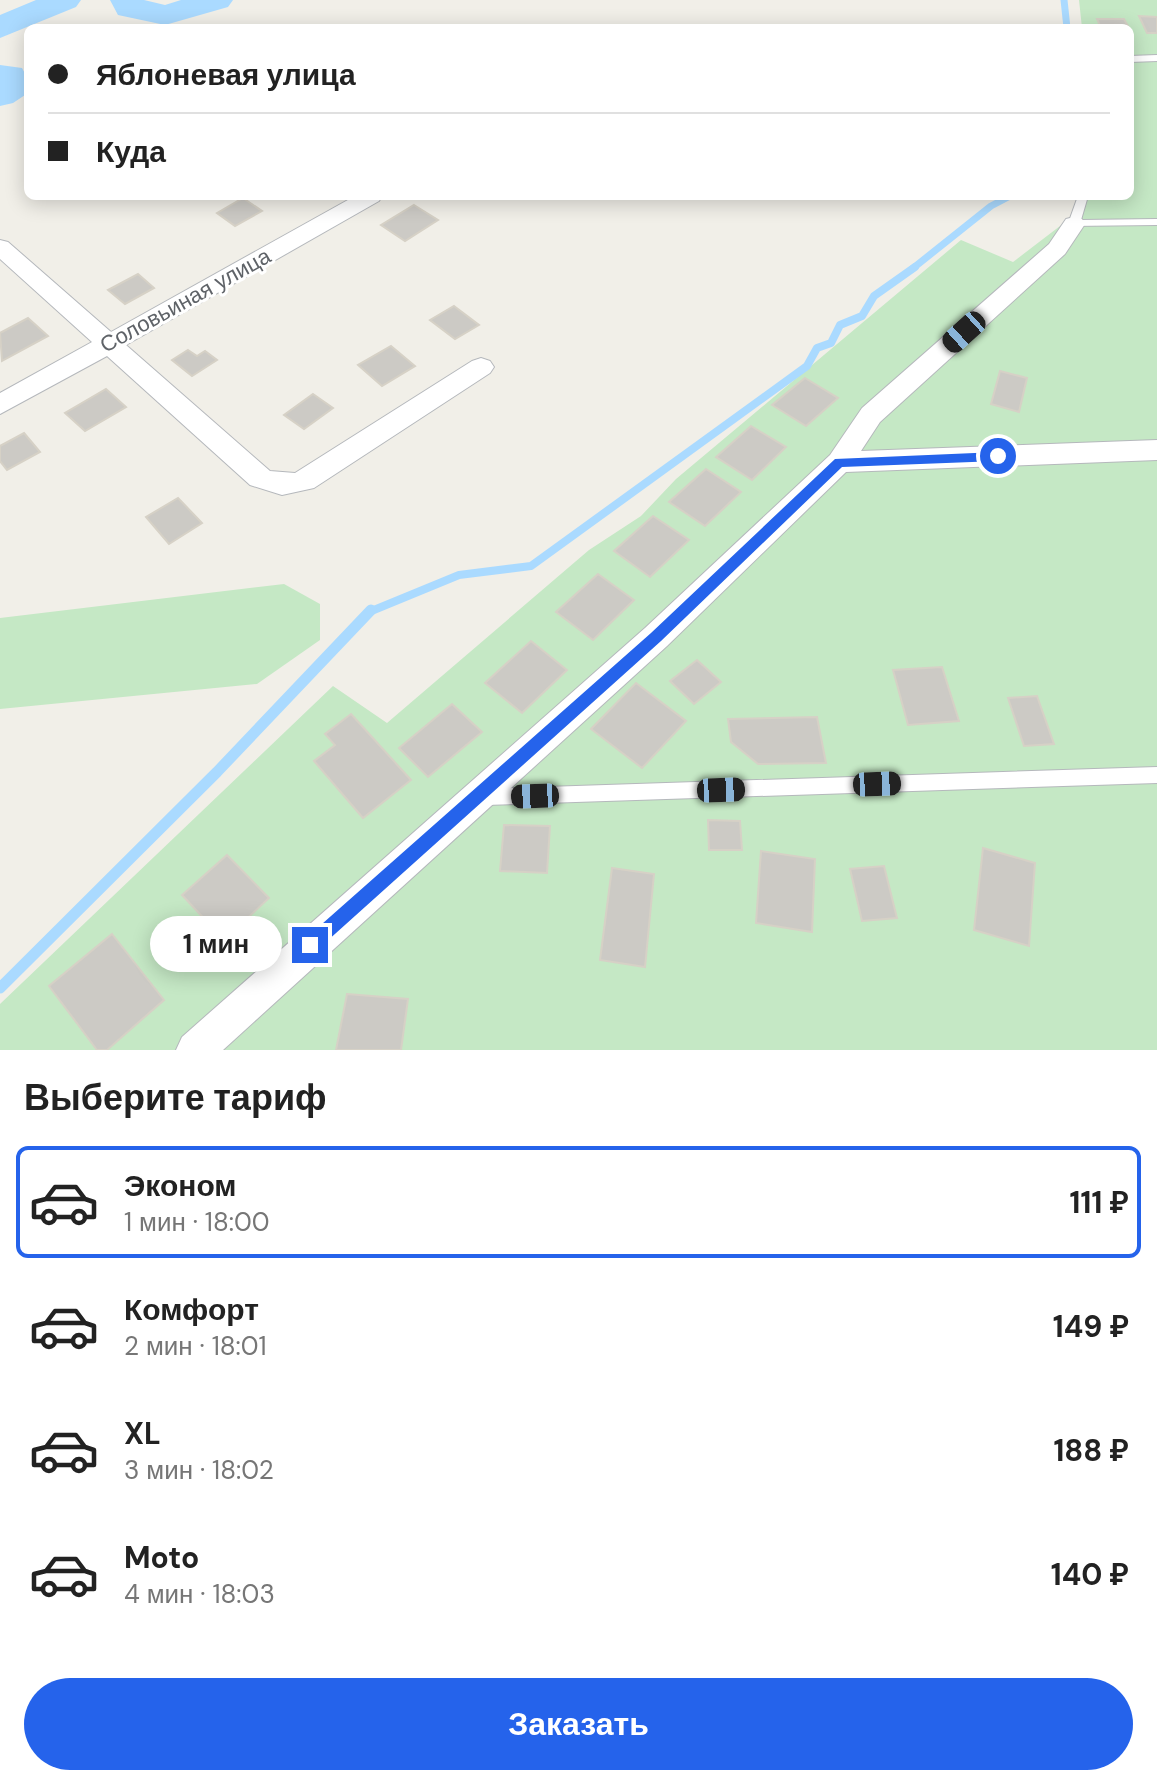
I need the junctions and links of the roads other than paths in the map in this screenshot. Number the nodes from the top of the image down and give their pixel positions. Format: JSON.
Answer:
{"nodes":[{"id":1,"x":1157,"y":58,"type":"edge"},
{"id":2,"x":1134,"y":59,"type":"edge"},
{"id":3,"x":364,"y":200,"type":"edge"},
{"id":4,"x":1078,"y":210,"type":"edge"},
{"id":5,"x":1157,"y":222,"type":"edge"},
{"id":6,"x":0,"y":247,"type":"edge"},
{"id":7,"x":109,"y":342,"type":"junction"},
{"id":8,"x":481,"y":367,"type":"dead end"},
{"id":9,"x":0,"y":405,"type":"edge"},
{"id":10,"x":1157,"y":450,"type":"edge"},
{"id":11,"x":839,"y":462,"type":"junction"},
{"id":12,"x":1157,"y":775,"type":"edge"},
{"id":13,"x":473,"y":798,"type":"junction"},
{"id":14,"x":195,"y":1050,"type":"edge"}],
"edges":[{"from":1,"to":2,"type":"lane"},
{"from":3,"to":7,"type":"street","name":"Соловьиная улица"},
{"from":4,"to":5,"type":"lane"},
{"from":4,"to":11,"type":"street"},
{"from":6,"to":7,"type":"street"},
{"from":7,"to":8,"type":"street"},
{"from":7,"to":9,"type":"street","name":"Соловьиная улица"},
{"from":10,"to":11,"type":"street"},
{"from":11,"to":13,"type":"street"},
{"from":12,"to":13,"type":"lane"},
{"from":13,"to":14,"type":"street"}]}
